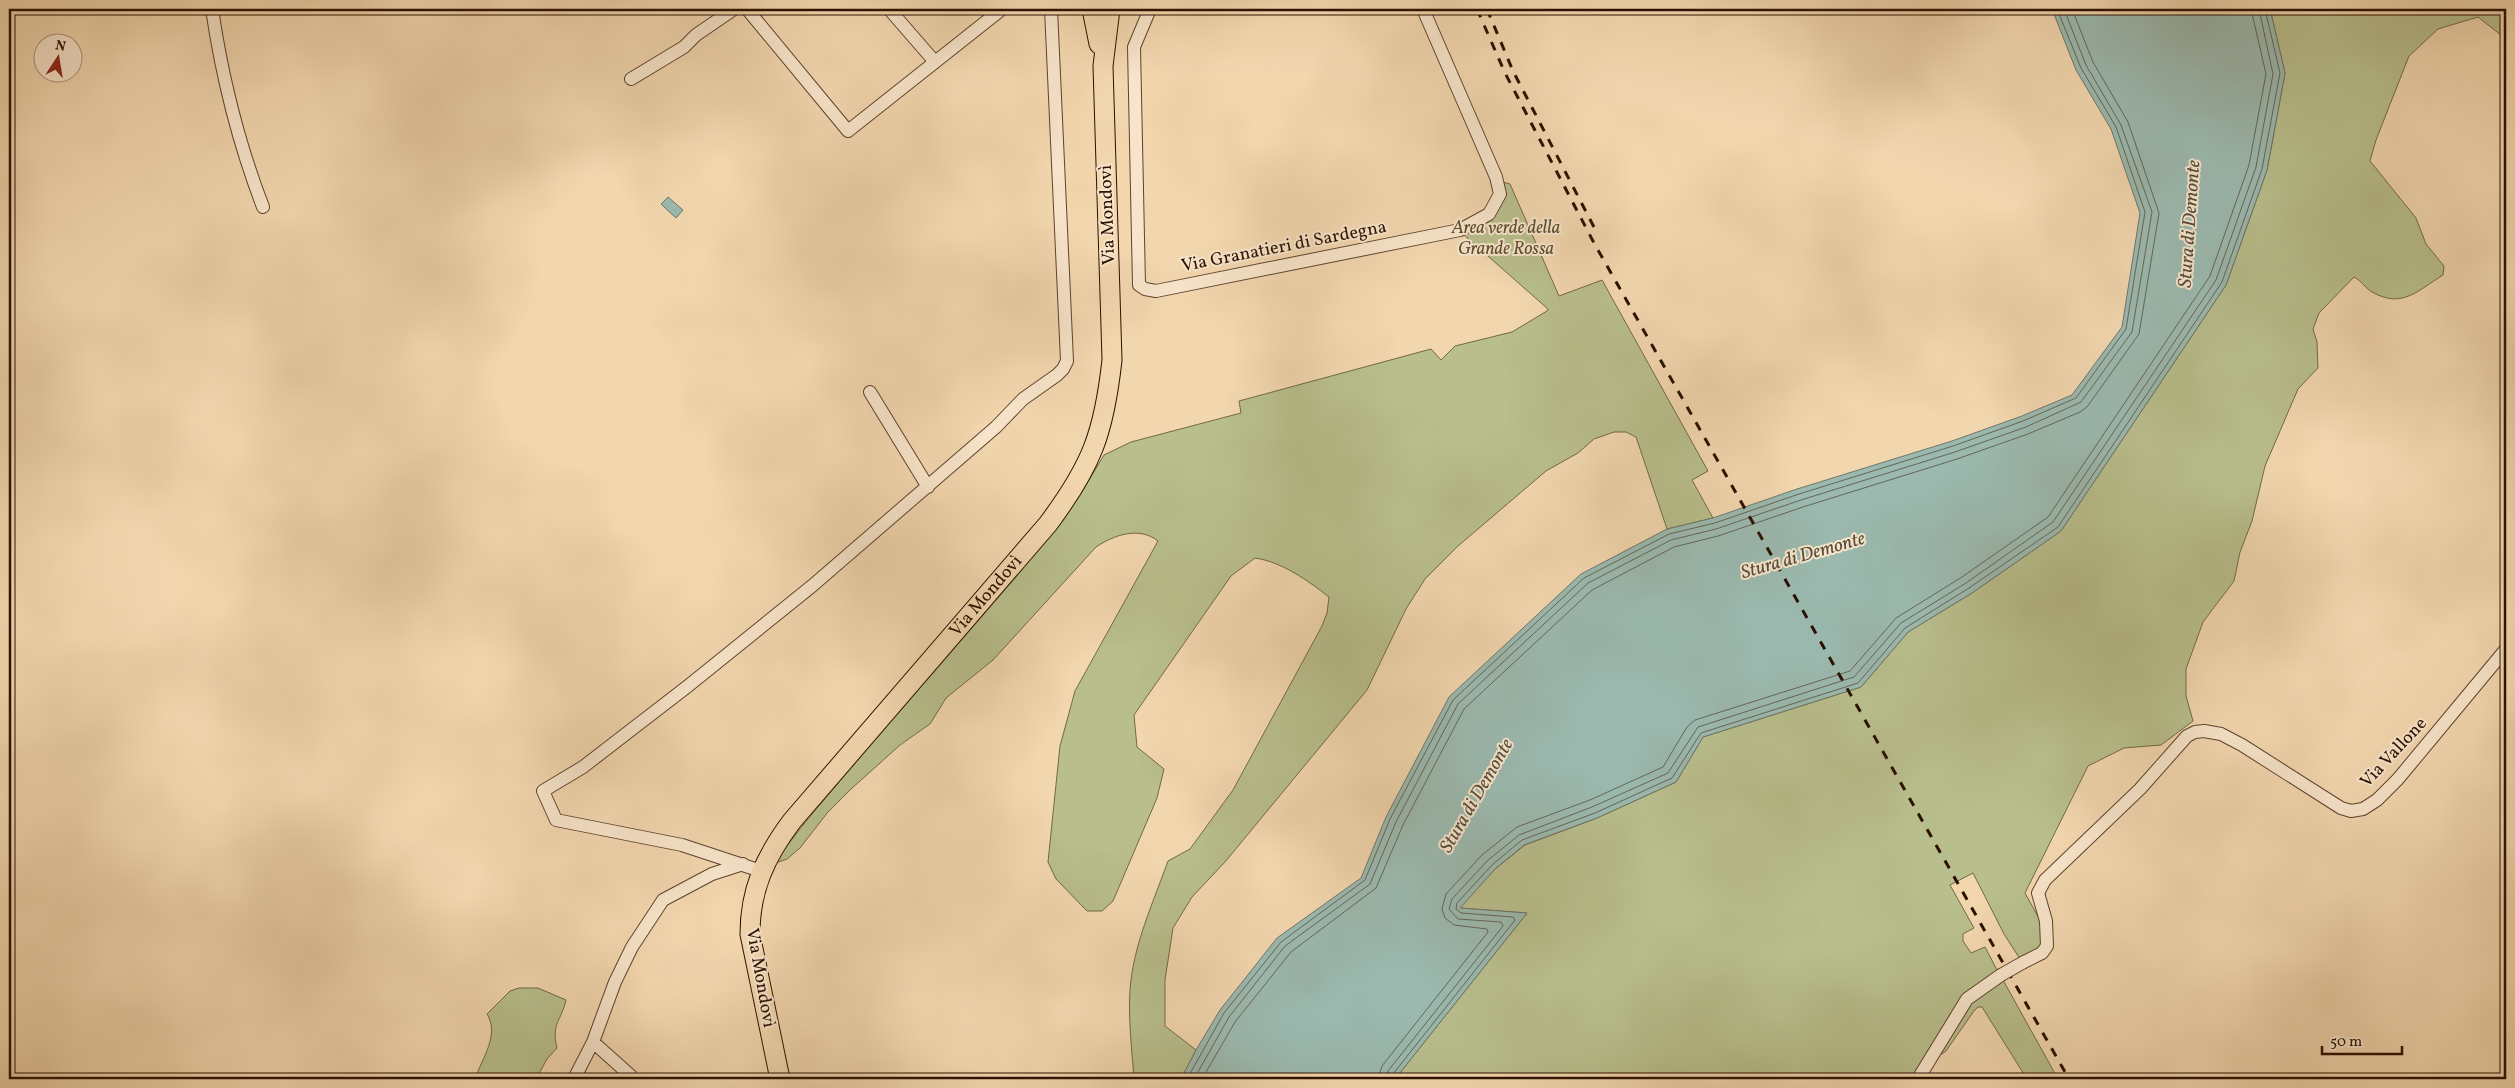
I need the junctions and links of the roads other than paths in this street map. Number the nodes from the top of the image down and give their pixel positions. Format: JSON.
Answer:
{"nodes":[{"id":1,"x":212,"y":9,"type":"edge"},
{"id":2,"x":734,"y":9,"type":"edge"},
{"id":3,"x":747,"y":9,"type":"edge"},
{"id":4,"x":889,"y":9,"type":"edge"},
{"id":5,"x":1002,"y":9,"type":"edge"},
{"id":6,"x":1051,"y":9,"type":"edge"},
{"id":7,"x":1092,"y":9,"type":"edge"},
{"id":8,"x":1110,"y":9,"type":"edge"},
{"id":9,"x":1150,"y":9,"type":"edge"},
{"id":10,"x":1423,"y":9,"type":"edge"},
{"id":11,"x":935,"y":62,"type":"junction"},
{"id":12,"x":1103,"y":66,"type":"junction"},
{"id":13,"x":631,"y":79,"type":"dead end"},
{"id":14,"x":263,"y":207,"type":"dead end"},
{"id":15,"x":870,"y":392,"type":"dead end"},
{"id":16,"x":928,"y":487,"type":"junction"},
{"id":17,"x":2506,"y":649,"type":"edge"},
{"id":18,"x":752,"y":867,"type":"junction"},
{"id":19,"x":593,"y":1042,"type":"junction"},
{"id":20,"x":631,"y":1076,"type":"dead end"},
{"id":21,"x":574,"y":1079,"type":"edge"},
{"id":22,"x":780,"y":1079,"type":"edge"},
{"id":23,"x":1918,"y":1079,"type":"edge"}],
"edges":[{"from":1,"to":14,"type":"street"},
{"from":2,"to":13,"type":"street"},
{"from":3,"to":11,"type":"street"},
{"from":4,"to":11,"type":"street"},
{"from":5,"to":11,"type":"street"},
{"from":6,"to":16,"type":"street"},
{"from":7,"to":12,"type":"main road","name":"Via Mondovì"},
{"from":8,"to":12,"type":"main road","name":"Via Mondovì"},
{"from":9,"to":10,"type":"street","name":"Via Granatieri di Sardegna"},
{"from":12,"to":18,"type":"main road","name":"Via Mondovì"},
{"from":15,"to":16,"type":"street"},
{"from":16,"to":18,"type":"street"},
{"from":17,"to":23,"type":"street","name":"Via Vallone","bridge":true},
{"from":18,"to":19,"type":"street"},
{"from":18,"to":22,"type":"main road","name":"Via Mondovì"},
{"from":19,"to":20,"type":"street"},
{"from":19,"to":21,"type":"street"}]}
